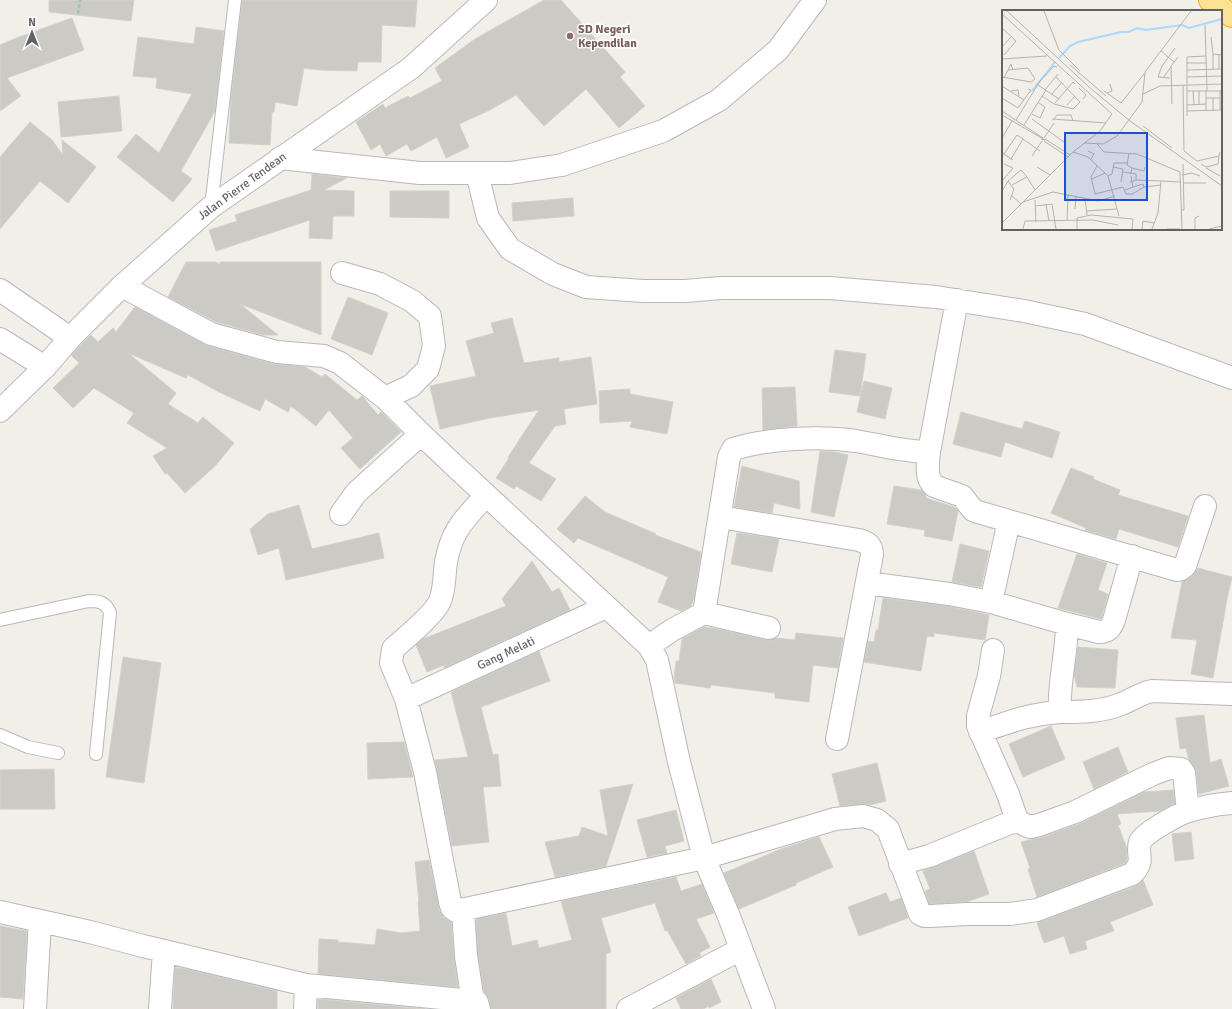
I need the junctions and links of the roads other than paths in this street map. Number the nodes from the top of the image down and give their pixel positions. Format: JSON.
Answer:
{"nodes":[{"id":1,"x":234,"y":0,"type":"edge"},
{"id":2,"x":486,"y":0,"type":"edge"},
{"id":3,"x":815,"y":0,"type":"edge"},
{"id":4,"x":1210,"y":0,"type":"edge"},
{"id":5,"x":1232,"y":16,"type":"edge"},
{"id":6,"x":280,"y":158,"type":"junction"},
{"id":7,"x":477,"y":173,"type":"junction"},
{"id":8,"x":211,"y":207,"type":"junction"},
{"id":9,"x":342,"y":273,"type":"dead end"},
{"id":10,"x":122,"y":286,"type":"junction"},
{"id":11,"x":0,"y":290,"type":"edge"},
{"id":12,"x":957,"y":300,"type":"junction"},
{"id":13,"x":70,"y":338,"type":"junction"},
{"id":14,"x":0,"y":339,"type":"edge"},
{"id":15,"x":45,"y":367,"type":"junction"},
{"id":16,"x":1232,"y":378,"type":"edge"},
{"id":17,"x":385,"y":398,"type":"junction"},
{"id":18,"x":0,"y":411,"type":"edge"},
{"id":19,"x":420,"y":434,"type":"junction"},
{"id":20,"x":928,"y":452,"type":"junction"},
{"id":21,"x":486,"y":495,"type":"junction"},
{"id":22,"x":1205,"y":506,"type":"dead end"},
{"id":23,"x":341,"y":514,"type":"dead end"},
{"id":24,"x":720,"y":517,"type":"junction"},
{"id":25,"x":1009,"y":521,"type":"junction"},
{"id":26,"x":1132,"y":556,"type":"junction"},
{"id":27,"x":866,"y":583,"type":"junction"},
{"id":28,"x":991,"y":602,"type":"junction"},
{"id":29,"x":606,"y":607,"type":"junction"},
{"id":30,"x":704,"y":613,"type":"junction"},
{"id":31,"x":0,"y":620,"type":"edge"},
{"id":32,"x":1066,"y":624,"type":"junction"},
{"id":33,"x":769,"y":628,"type":"dead end"},
{"id":34,"x":649,"y":646,"type":"junction"},
{"id":35,"x":993,"y":650,"type":"dead end"},
{"id":36,"x":1231,"y":698,"type":"edge"},
{"id":37,"x":406,"y":699,"type":"junction"},
{"id":38,"x":1060,"y":712,"type":"junction"},
{"id":39,"x":980,"y":732,"type":"junction"},
{"id":40,"x":0,"y":735,"type":"edge"},
{"id":41,"x":837,"y":739,"type":"dead end"},
{"id":42,"x":58,"y":752,"type":"dead end"},
{"id":43,"x":96,"y":754,"type":"dead end"},
{"id":44,"x":1232,"y":803,"type":"edge"},
{"id":45,"x":1188,"y":811,"type":"junction"},
{"id":46,"x":1017,"y":820,"type":"junction"},
{"id":47,"x":704,"y":858,"type":"junction"},
{"id":48,"x":900,"y":864,"type":"junction"},
{"id":49,"x":463,"y":910,"type":"junction"},
{"id":50,"x":0,"y":912,"type":"edge"},
{"id":51,"x":40,"y":921,"type":"junction"},
{"id":52,"x":741,"y":949,"type":"junction"},
{"id":53,"x":164,"y":951,"type":"junction"},
{"id":54,"x":306,"y":985,"type":"junction"},
{"id":55,"x":476,"y":1005,"type":"edge"},
{"id":56,"x":35,"y":1009,"type":"edge"},
{"id":57,"x":160,"y":1009,"type":"edge"},
{"id":58,"x":305,"y":1009,"type":"edge"},
{"id":59,"x":628,"y":1009,"type":"edge"},
{"id":60,"x":764,"y":1009,"type":"edge"}],
"edges":[{"from":1,"to":8,"type":"lane"},
{"from":2,"to":6,"type":"street","name":"Jalan Pierre Tendean"},
{"from":3,"to":7,"type":"street"},
{"from":4,"to":5,"type":"highway"},
{"from":6,"to":7,"type":"street"},
{"from":6,"to":8,"type":"street","name":"Jalan Pierre Tendean"},
{"from":7,"to":12,"type":"street"},
{"from":8,"to":10,"type":"street","name":"Jalan Pierre Tendean"},
{"from":9,"to":17,"type":"street"},
{"from":10,"to":13,"type":"street","name":"Jalan Pierre Tendean"},
{"from":10,"to":17,"type":"street"},
{"from":11,"to":13,"type":"street"},
{"from":12,"to":16,"type":"street"},
{"from":12,"to":20,"type":"street"},
{"from":13,"to":15,"type":"street","name":"Jalan Pierre Tendean"},
{"from":14,"to":15,"type":"street"},
{"from":15,"to":18,"type":"street","name":"Jalan Pierre Tendean"},
{"from":17,"to":19,"type":"street"},
{"from":19,"to":21,"type":"street"},
{"from":19,"to":23,"type":"street"},
{"from":20,"to":24,"type":"street"},
{"from":20,"to":25,"type":"street"},
{"from":21,"to":29,"type":"street"},
{"from":21,"to":37,"type":"street"},
{"from":22,"to":26,"type":"street"},
{"from":24,"to":27,"type":"street"},
{"from":24,"to":30,"type":"street"},
{"from":25,"to":26,"type":"street"},
{"from":25,"to":28,"type":"street"},
{"from":26,"to":32,"type":"street"},
{"from":27,"to":28,"type":"street"},
{"from":27,"to":41,"type":"street"},
{"from":28,"to":32,"type":"street"},
{"from":29,"to":34,"type":"street"},
{"from":29,"to":37,"type":"street","name":"Gang Melati"},
{"from":30,"to":33,"type":"street"},
{"from":30,"to":34,"type":"street"},
{"from":31,"to":43,"type":"lane"},
{"from":32,"to":38,"type":"street"},
{"from":34,"to":47,"type":"street"},
{"from":35,"to":39,"type":"street"},
{"from":36,"to":38,"type":"street"},
{"from":37,"to":49,"type":"street"},
{"from":38,"to":39,"type":"street"},
{"from":39,"to":46,"type":"street"},
{"from":40,"to":42,"type":"lane"},
{"from":44,"to":45,"type":"street"},
{"from":45,"to":46,"type":"street"},
{"from":45,"to":48,"type":"street"},
{"from":46,"to":48,"type":"street"},
{"from":47,"to":48,"type":"street"},
{"from":47,"to":49,"type":"street"},
{"from":47,"to":52,"type":"street"},
{"from":49,"to":55,"type":"street"},
{"from":50,"to":51,"type":"street"},
{"from":51,"to":53,"type":"street"},
{"from":51,"to":56,"type":"street"},
{"from":52,"to":59,"type":"street"},
{"from":52,"to":60,"type":"street"},
{"from":53,"to":54,"type":"street"},
{"from":53,"to":57,"type":"street"},
{"from":54,"to":55,"type":"street"},
{"from":54,"to":58,"type":"street"}]}
